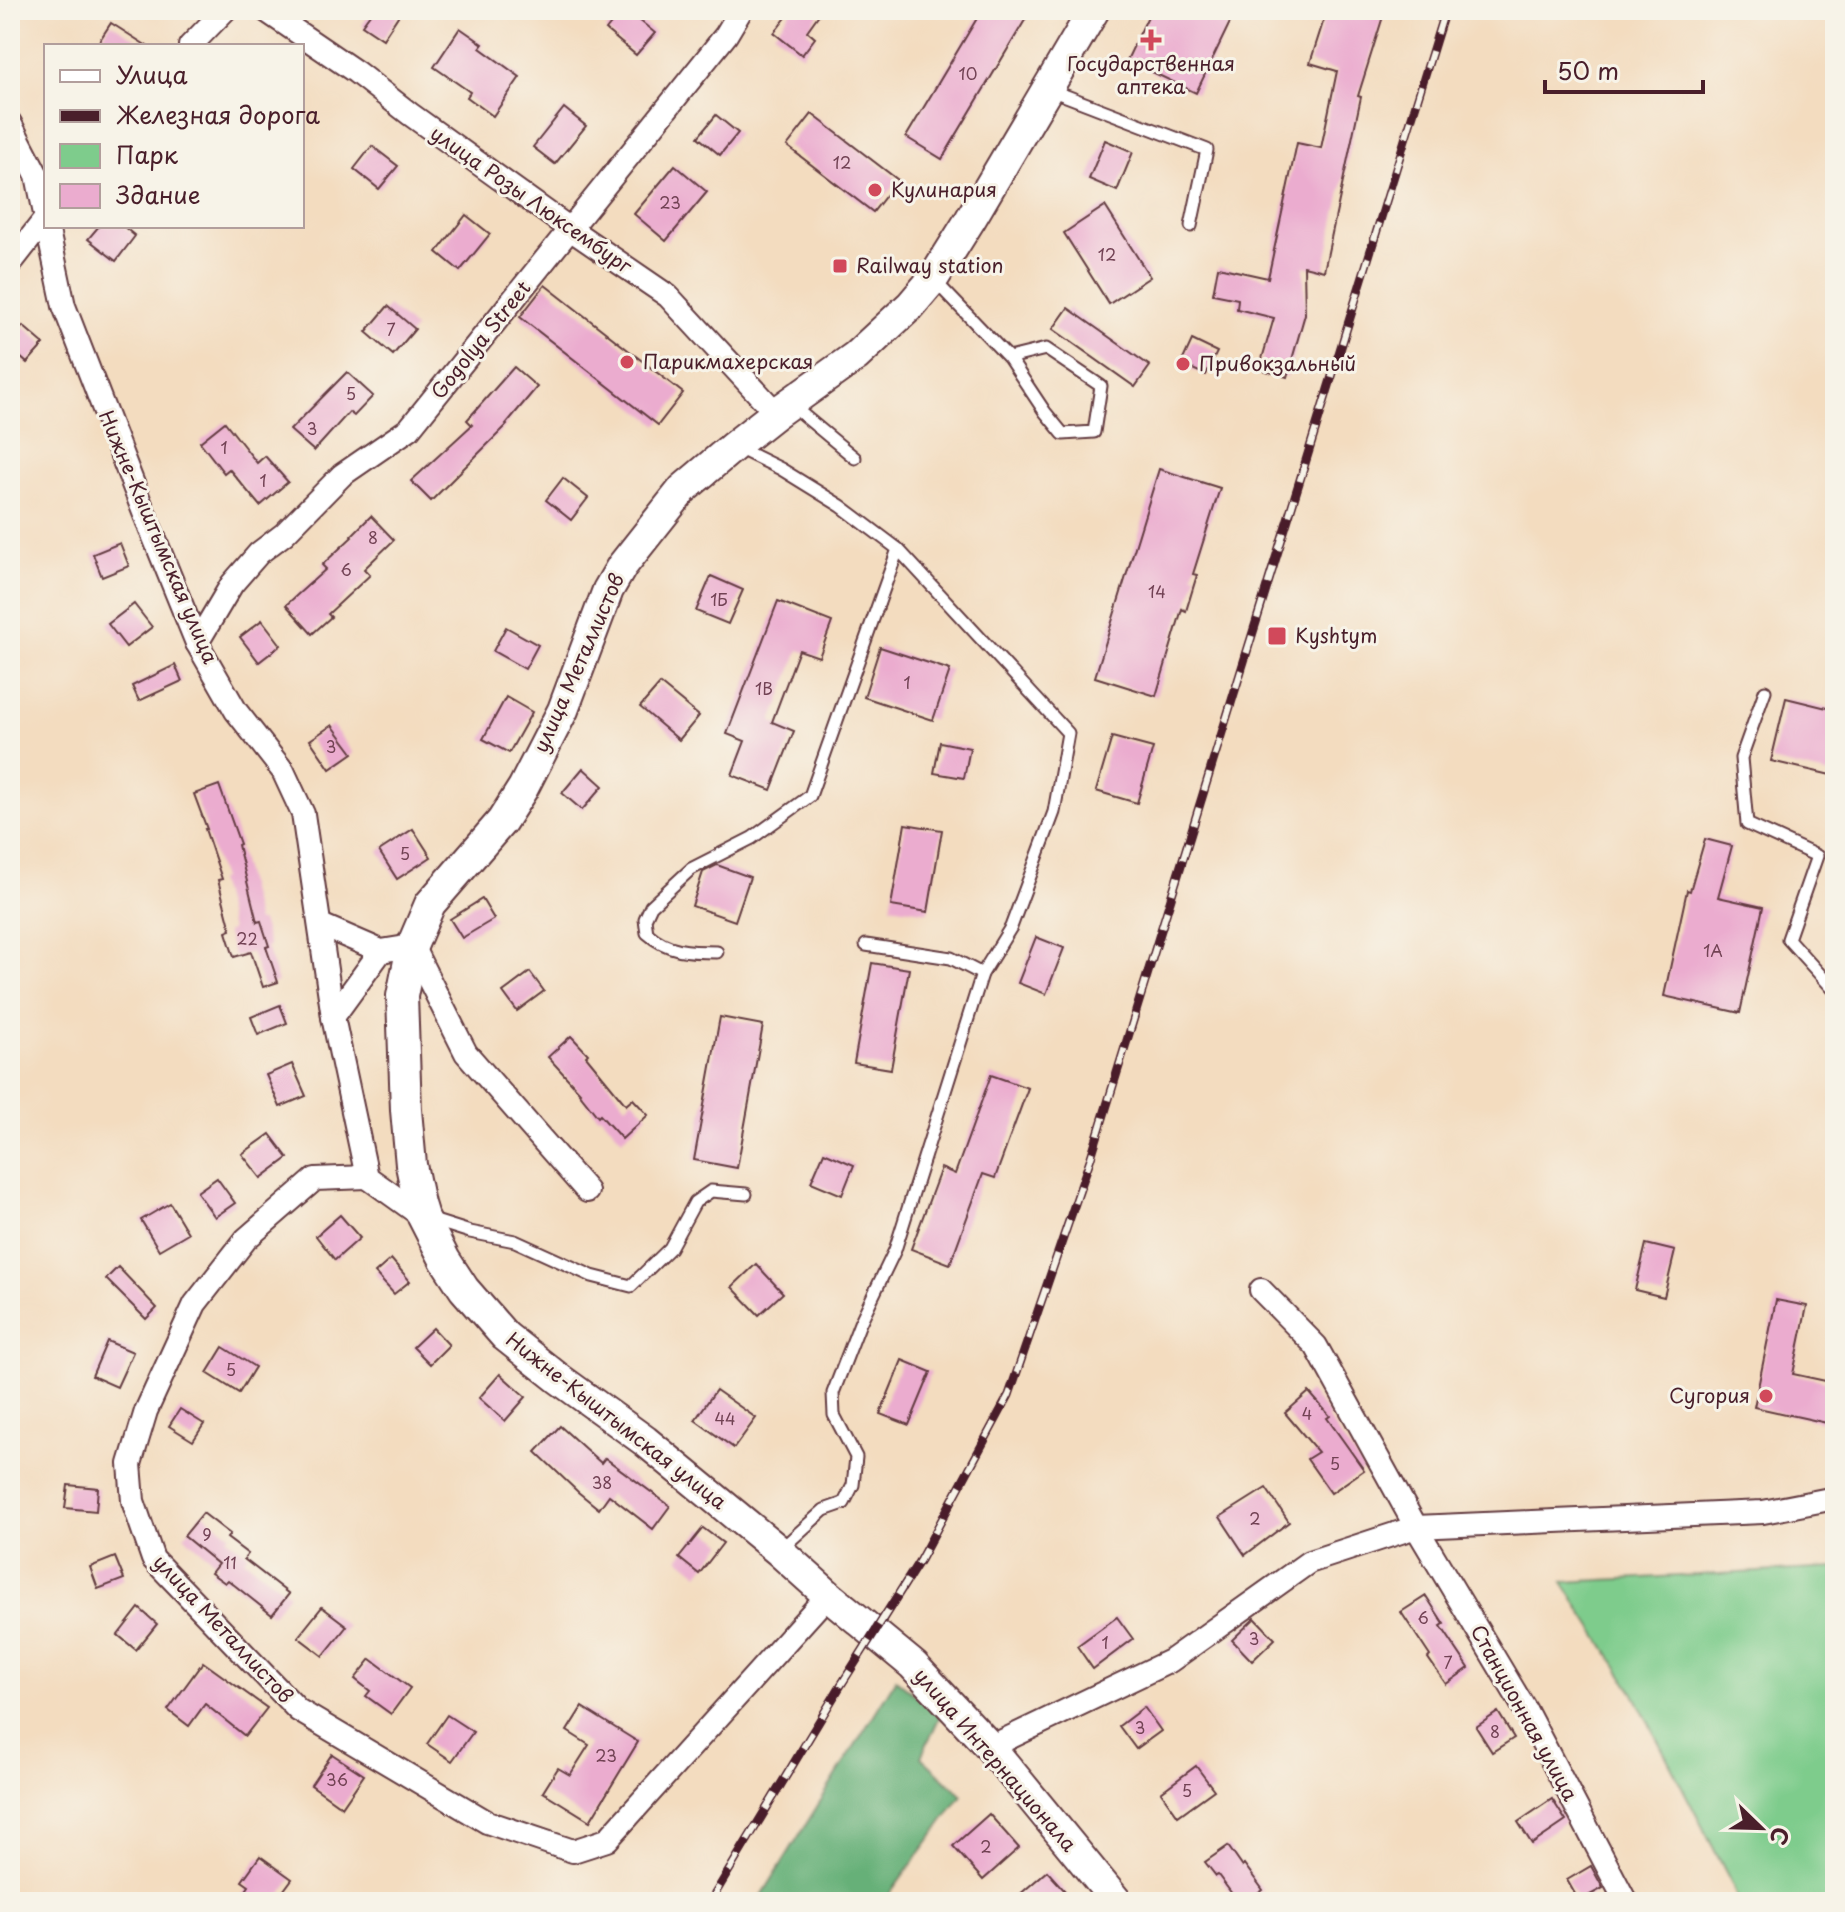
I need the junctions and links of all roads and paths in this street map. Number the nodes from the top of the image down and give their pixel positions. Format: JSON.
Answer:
{"nodes":[{"id":1,"x":225,"y":10,"type":"edge"},
{"id":2,"x":265,"y":10,"type":"edge"},
{"id":3,"x":741,"y":10,"type":"edge"},
{"id":4,"x":1085,"y":13,"type":"edge"},
{"id":5,"x":192,"y":44,"type":"edge"},
{"id":6,"x":1048,"y":89,"type":"junction"},
{"id":7,"x":10,"y":123,"type":"edge"},
{"id":8,"x":44,"y":208,"type":"edge"},
{"id":9,"x":44,"y":221,"type":"edge"},
{"id":10,"x":1191,"y":226,"type":"dead end"},
{"id":11,"x":47,"y":228,"type":"edge"},
{"id":12,"x":570,"y":229,"type":"junction"},
{"id":13,"x":10,"y":264,"type":"edge"},
{"id":14,"x":933,"y":279,"type":"junction"},
{"id":15,"x":1009,"y":358,"type":"junction"},
{"id":16,"x":783,"y":408,"type":"junction"},
{"id":17,"x":734,"y":446,"type":"junction"},
{"id":18,"x":855,"y":458,"type":"dead end"},
{"id":19,"x":898,"y":549,"type":"junction"},
{"id":20,"x":197,"y":643,"type":"junction"},
{"id":21,"x":1765,"y":691,"type":"dead end"},
{"id":22,"x":321,"y":925,"type":"junction"},
{"id":23,"x":866,"y":945,"type":"dead end"},
{"id":24,"x":412,"y":946,"type":"junction"},
{"id":25,"x":381,"y":951,"type":"junction"},
{"id":26,"x":717,"y":952,"type":"dead end"},
{"id":27,"x":982,"y":974,"type":"junction"},
{"id":28,"x":1835,"y":991,"type":"edge"},
{"id":29,"x":333,"y":1017,"type":"junction"},
{"id":30,"x":367,"y":1177,"type":"junction"},
{"id":31,"x":587,"y":1191,"type":"dead end"},
{"id":32,"x":746,"y":1194,"type":"dead end"},
{"id":33,"x":423,"y":1217,"type":"junction"},
{"id":34,"x":1261,"y":1290,"type":"dead end"},
{"id":35,"x":1835,"y":1451,"type":"edge"},
{"id":36,"x":1833,"y":1498,"type":"edge"},
{"id":37,"x":1416,"y":1527,"type":"junction"},
{"id":38,"x":779,"y":1551,"type":"junction"},
{"id":39,"x":828,"y":1595,"type":"junction"},
{"id":40,"x":990,"y":1747,"type":"junction"},
{"id":41,"x":1117,"y":1902,"type":"edge"},
{"id":42,"x":1626,"y":1902,"type":"edge"}],
"edges":[{"from":1,"to":5,"type":"street"},
{"from":2,"to":12,"type":"street","name":"улица Розы Люксембург"},
{"from":3,"to":12,"type":"street","name":"Gogolya Street"},
{"from":4,"to":6,"type":"main road","name":"улица Металлистов"},
{"from":6,"to":10,"type":"lane"},
{"from":6,"to":14,"type":"main road","name":"улица Металлистов"},
{"from":7,"to":8,"type":"street"},
{"from":9,"to":13,"type":"street"},
{"from":11,"to":20,"type":"street","name":"Нижне-Кыштымская улица"},
{"from":12,"to":16,"type":"street","name":"улица Розы Люксембург"},
{"from":12,"to":20,"type":"street","name":"Gogolya Street"},
{"from":14,"to":15,"type":"lane"},
{"from":14,"to":16,"type":"main road","name":"улица Металлистов"},
{"from":15,"to":15,"type":"lane"},
{"from":16,"to":17,"type":"main road","name":"улица Металлистов"},
{"from":16,"to":18,"type":"lane"},
{"from":17,"to":19,"type":"lane"},
{"from":17,"to":24,"type":"main road","name":"улица Металлистов"},
{"from":19,"to":26,"type":"lane"},
{"from":19,"to":27,"type":"lane"},
{"from":20,"to":22,"type":"street","name":"Нижне-Кыштымская улица"},
{"from":21,"to":28,"type":"lane"},
{"from":22,"to":25,"type":"street"},
{"from":22,"to":29,"type":"street","name":"Нижне-Кыштымская улица"},
{"from":23,"to":27,"type":"lane"},
{"from":24,"to":25,"type":"street"},
{"from":24,"to":31,"type":"street"},
{"from":24,"to":33,"type":"main road","name":"улица Металлистов"},
{"from":25,"to":29,"type":"street"},
{"from":27,"to":38,"type":"lane"},
{"from":29,"to":30,"type":"street","name":"Нижне-Кыштымская улица"},
{"from":30,"to":33,"type":"street","name":"Нижне-Кыштымская улица"},
{"from":30,"to":39,"type":"street","name":"улица Металлистов"},
{"from":32,"to":33,"type":"lane"},
{"from":33,"to":38,"type":"main road","name":"Нижне-Кыштымская улица"},
{"from":34,"to":37,"type":"street","name":"Станционная улица"},
{"from":35,"to":36,"type":"lane"},
{"from":36,"to":37,"type":"street"},
{"from":37,"to":40,"type":"street"},
{"from":37,"to":42,"type":"street","name":"Станционная улица"},
{"from":38,"to":39,"type":"main road","name":"Нижне-Кыштымская улица"},
{"from":39,"to":40,"type":"main road","name":"улица Интернационала"},
{"from":40,"to":41,"type":"main road","name":"улица Интернационала"}]}
